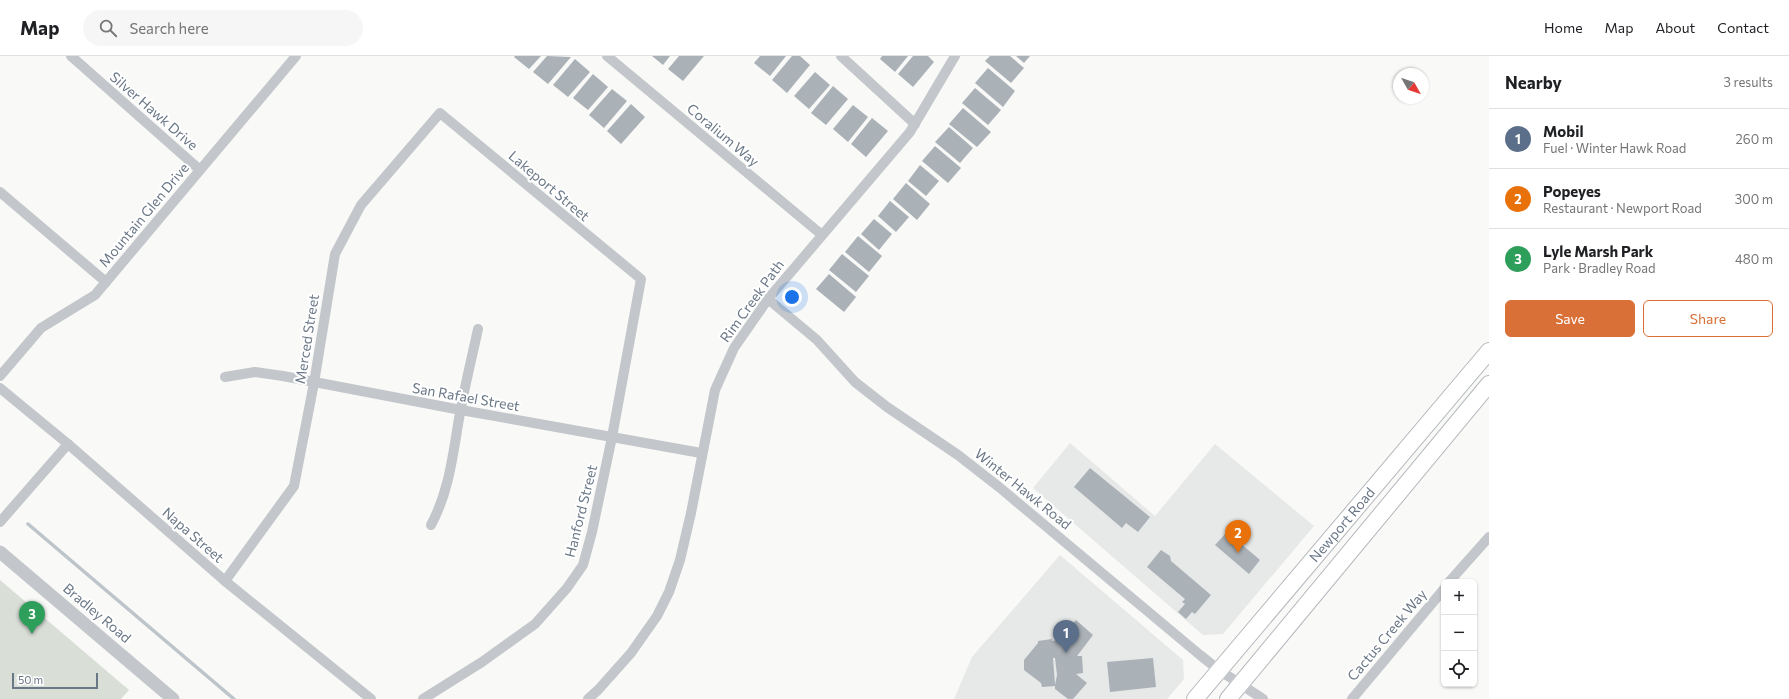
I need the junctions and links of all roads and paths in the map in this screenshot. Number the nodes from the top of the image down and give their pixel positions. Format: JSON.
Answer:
{"nodes":[{"id":1,"x":71,"y":56,"type":"edge"},
{"id":2,"x":296,"y":56,"type":"edge"},
{"id":3,"x":607,"y":56,"type":"edge"},
{"id":4,"x":841,"y":56,"type":"edge"},
{"id":5,"x":955,"y":56,"type":"edge"},
{"id":6,"x":440,"y":113,"type":"joint"},
{"id":7,"x":915,"y":124,"type":"junction"},
{"id":8,"x":200,"y":170,"type":"junction"},
{"id":9,"x":0,"y":192,"type":"edge"},
{"id":10,"x":822,"y":235,"type":"junction"},
{"id":11,"x":641,"y":279,"type":"joint"},
{"id":12,"x":106,"y":282,"type":"junction"},
{"id":13,"x":768,"y":299,"type":"junction"},
{"id":14,"x":478,"y":329,"type":"dead end"},
{"id":15,"x":1489,"y":351,"type":"edge"},
{"id":16,"x":0,"y":376,"type":"edge"},
{"id":17,"x":225,"y":377,"type":"dead end"},
{"id":18,"x":314,"y":382,"type":"junction"},
{"id":19,"x":1489,"y":384,"type":"edge"},
{"id":20,"x":0,"y":388,"type":"edge"},
{"id":21,"x":461,"y":410,"type":"junction"},
{"id":22,"x":612,"y":437,"type":"junction"},
{"id":23,"x":68,"y":444,"type":"junction"},
{"id":24,"x":702,"y":453,"type":"junction"},
{"id":25,"x":0,"y":522,"type":"edge"},
{"id":26,"x":431,"y":525,"type":"dead end"},
{"id":27,"x":1489,"y":537,"type":"edge"},
{"id":28,"x":0,"y":552,"type":"edge"},
{"id":29,"x":1453,"y":579,"type":"edge"},
{"id":30,"x":225,"y":581,"type":"junction"},
{"id":31,"x":1441,"y":592,"type":"edge"},
{"id":32,"x":1219,"y":670,"type":"junction"},
{"id":33,"x":1241,"y":684,"type":"junction"},
{"id":34,"x":173,"y":699,"type":"edge"},
{"id":35,"x":371,"y":699,"type":"edge"},
{"id":36,"x":423,"y":699,"type":"edge"},
{"id":37,"x":588,"y":699,"type":"edge"},
{"id":38,"x":1195,"y":699,"type":"edge"},
{"id":39,"x":1228,"y":699,"type":"edge"},
{"id":40,"x":1263,"y":699,"type":"edge"},
{"id":41,"x":1352,"y":699,"type":"edge"}],
"edges":[{"from":1,"to":8,"type":"street","name":"Silver Hawk Drive"},
{"from":2,"to":8,"type":"street","name":"Mountain Glen Drive"},
{"from":3,"to":10,"type":"street","name":"Coralium Way"},
{"from":4,"to":7,"type":"street"},
{"from":5,"to":7,"type":"street","name":"Rim Creek Path"},
{"from":6,"to":11,"type":"street","name":"Lakeport Street"},
{"from":6,"to":18,"type":"street","name":"Merced Street"},
{"from":7,"to":10,"type":"street","name":"Rim Creek Path"},
{"from":8,"to":12,"type":"street","name":"Mountain Glen Drive"},
{"from":9,"to":12,"type":"street"},
{"from":10,"to":13,"type":"street","name":"Rim Creek Path"},
{"from":11,"to":22,"type":"street","name":"Hanford Street"},
{"from":12,"to":16,"type":"street","name":"Mountain Glen Drive"},
{"from":13,"to":24,"type":"street","name":"Rim Creek Path"},
{"from":13,"to":32,"type":"street","name":"Winter Hawk Road"},
{"from":14,"to":21,"type":"street"},
{"from":15,"to":32,"type":"main road","name":"Newport Road"},
{"from":17,"to":18,"type":"street","name":"San Rafael Street"},
{"from":18,"to":21,"type":"street","name":"San Rafael Street"},
{"from":18,"to":30,"type":"street","name":"Merced Street"},
{"from":19,"to":33,"type":"main road","name":"Newport Road"},
{"from":20,"to":23,"type":"street","name":"Napa Street"},
{"from":21,"to":22,"type":"street","name":"San Rafael Street"},
{"from":21,"to":26,"type":"street"},
{"from":22,"to":24,"type":"street","name":"San Rafael Street"},
{"from":22,"to":36,"type":"street","name":"Hanford Street"},
{"from":23,"to":25,"type":"street"},
{"from":23,"to":30,"type":"street","name":"Napa Street"},
{"from":24,"to":37,"type":"street","name":"Rim Creek Path"},
{"from":27,"to":29,"type":"street"},
{"from":28,"to":34,"type":"street","name":"Bradley Road"},
{"from":30,"to":35,"type":"street","name":"Napa Street"},
{"from":31,"to":41,"type":"street","name":"Cactus Creek Way"},
{"from":32,"to":33,"type":"street","name":"Winter Hawk Road"},
{"from":32,"to":38,"type":"main road","name":"Newport Road"},
{"from":33,"to":39,"type":"main road","name":"Newport Road"},
{"from":33,"to":40,"type":"street","name":"Winter Hawk Road"}]}
